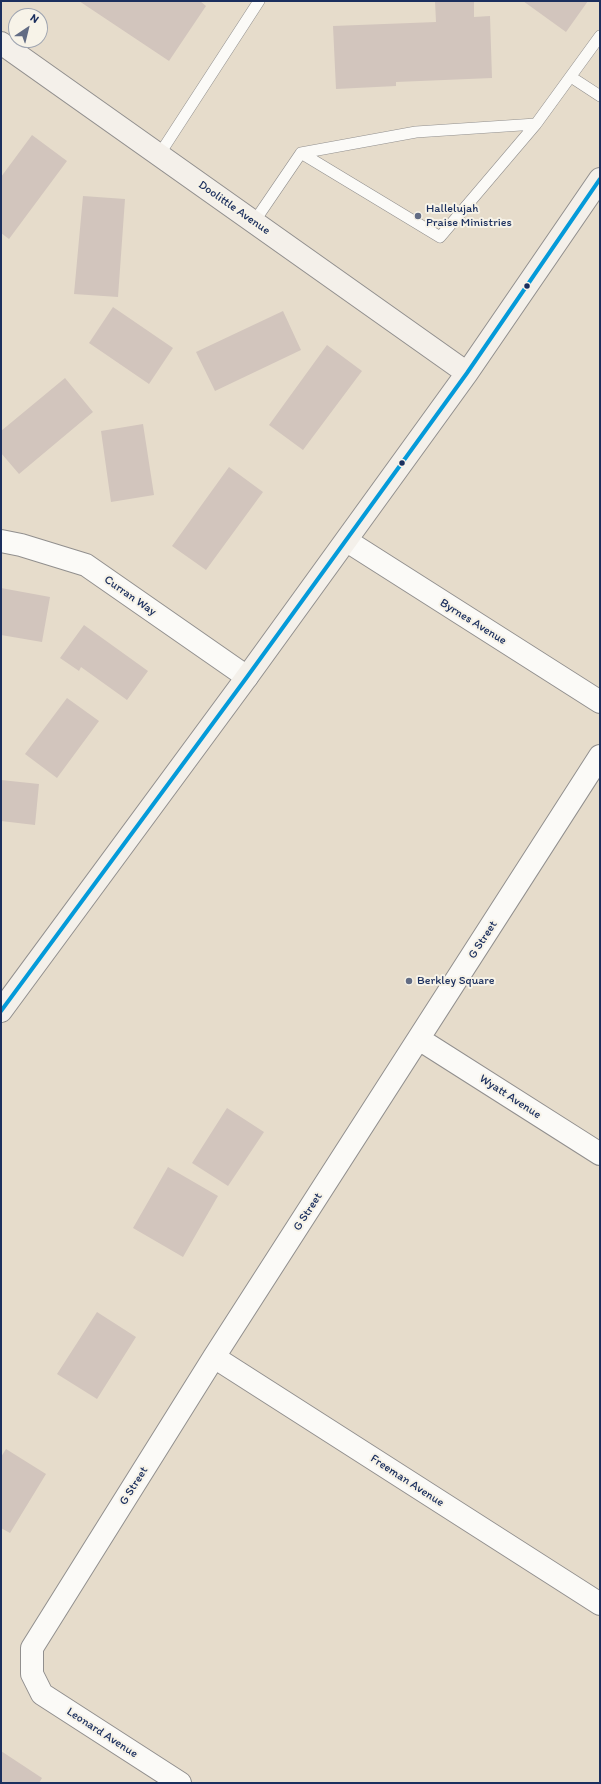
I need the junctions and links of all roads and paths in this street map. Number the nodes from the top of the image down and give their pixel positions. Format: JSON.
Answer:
{"nodes":[{"id":1,"x":259,"y":1,"type":"edge"},
{"id":2,"x":600,"y":36,"type":"edge"},
{"id":3,"x":1,"y":43,"type":"edge"},
{"id":4,"x":571,"y":77,"type":"junction"},
{"id":5,"x":600,"y":96,"type":"edge"},
{"id":6,"x":536,"y":124,"type":"junction"},
{"id":7,"x":301,"y":153,"type":"junction"},
{"id":8,"x":159,"y":154,"type":"junction"},
{"id":9,"x":600,"y":179,"type":"edge"},
{"id":10,"x":254,"y":222,"type":"junction"},
{"id":11,"x":467,"y":373,"type":"junction"},
{"id":12,"x":1,"y":541,"type":"edge"},
{"id":13,"x":347,"y":541,"type":"junction"},
{"id":14,"x":247,"y":677,"type":"junction"},
{"id":15,"x":600,"y":702,"type":"edge"},
{"id":16,"x":600,"y":756,"type":"edge"},
{"id":17,"x":1,"y":1011,"type":"edge"},
{"id":18,"x":419,"y":1039,"type":"junction"},
{"id":19,"x":600,"y":1154,"type":"edge"},
{"id":20,"x":214,"y":1357,"type":"junction"},
{"id":21,"x":600,"y":1604,"type":"edge"},
{"id":22,"x":32,"y":1674,"type":"joint"},
{"id":23,"x":180,"y":1783,"type":"edge"}],
"edges":[{"from":1,"to":8,"type":"lane"},
{"from":2,"to":4,"type":"lane"},
{"from":3,"to":8,"type":"street","name":"Doolittle Avenue"},
{"from":4,"to":5,"type":"lane"},
{"from":4,"to":6,"type":"lane"},
{"from":6,"to":7,"type":"lane"},
{"from":6,"to":7,"type":"lane"},
{"from":7,"to":10,"type":"lane"},
{"from":8,"to":10,"type":"street","name":"Doolittle Avenue"},
{"from":9,"to":11,"type":"street"},
{"from":10,"to":11,"type":"street","name":"Doolittle Avenue"},
{"from":11,"to":13,"type":"street"},
{"from":12,"to":14,"type":"street","name":"Curran Way"},
{"from":13,"to":14,"type":"street"},
{"from":13,"to":15,"type":"street","name":"Byrnes Avenue"},
{"from":14,"to":17,"type":"street"},
{"from":16,"to":18,"type":"street","name":"G Street"},
{"from":18,"to":19,"type":"street","name":"Wyatt Avenue"},
{"from":18,"to":20,"type":"street","name":"G Street"},
{"from":20,"to":21,"type":"street","name":"Freeman Avenue"},
{"from":20,"to":22,"type":"street","name":"G Street"},
{"from":22,"to":23,"type":"street","name":"Leonard Avenue"}]}
